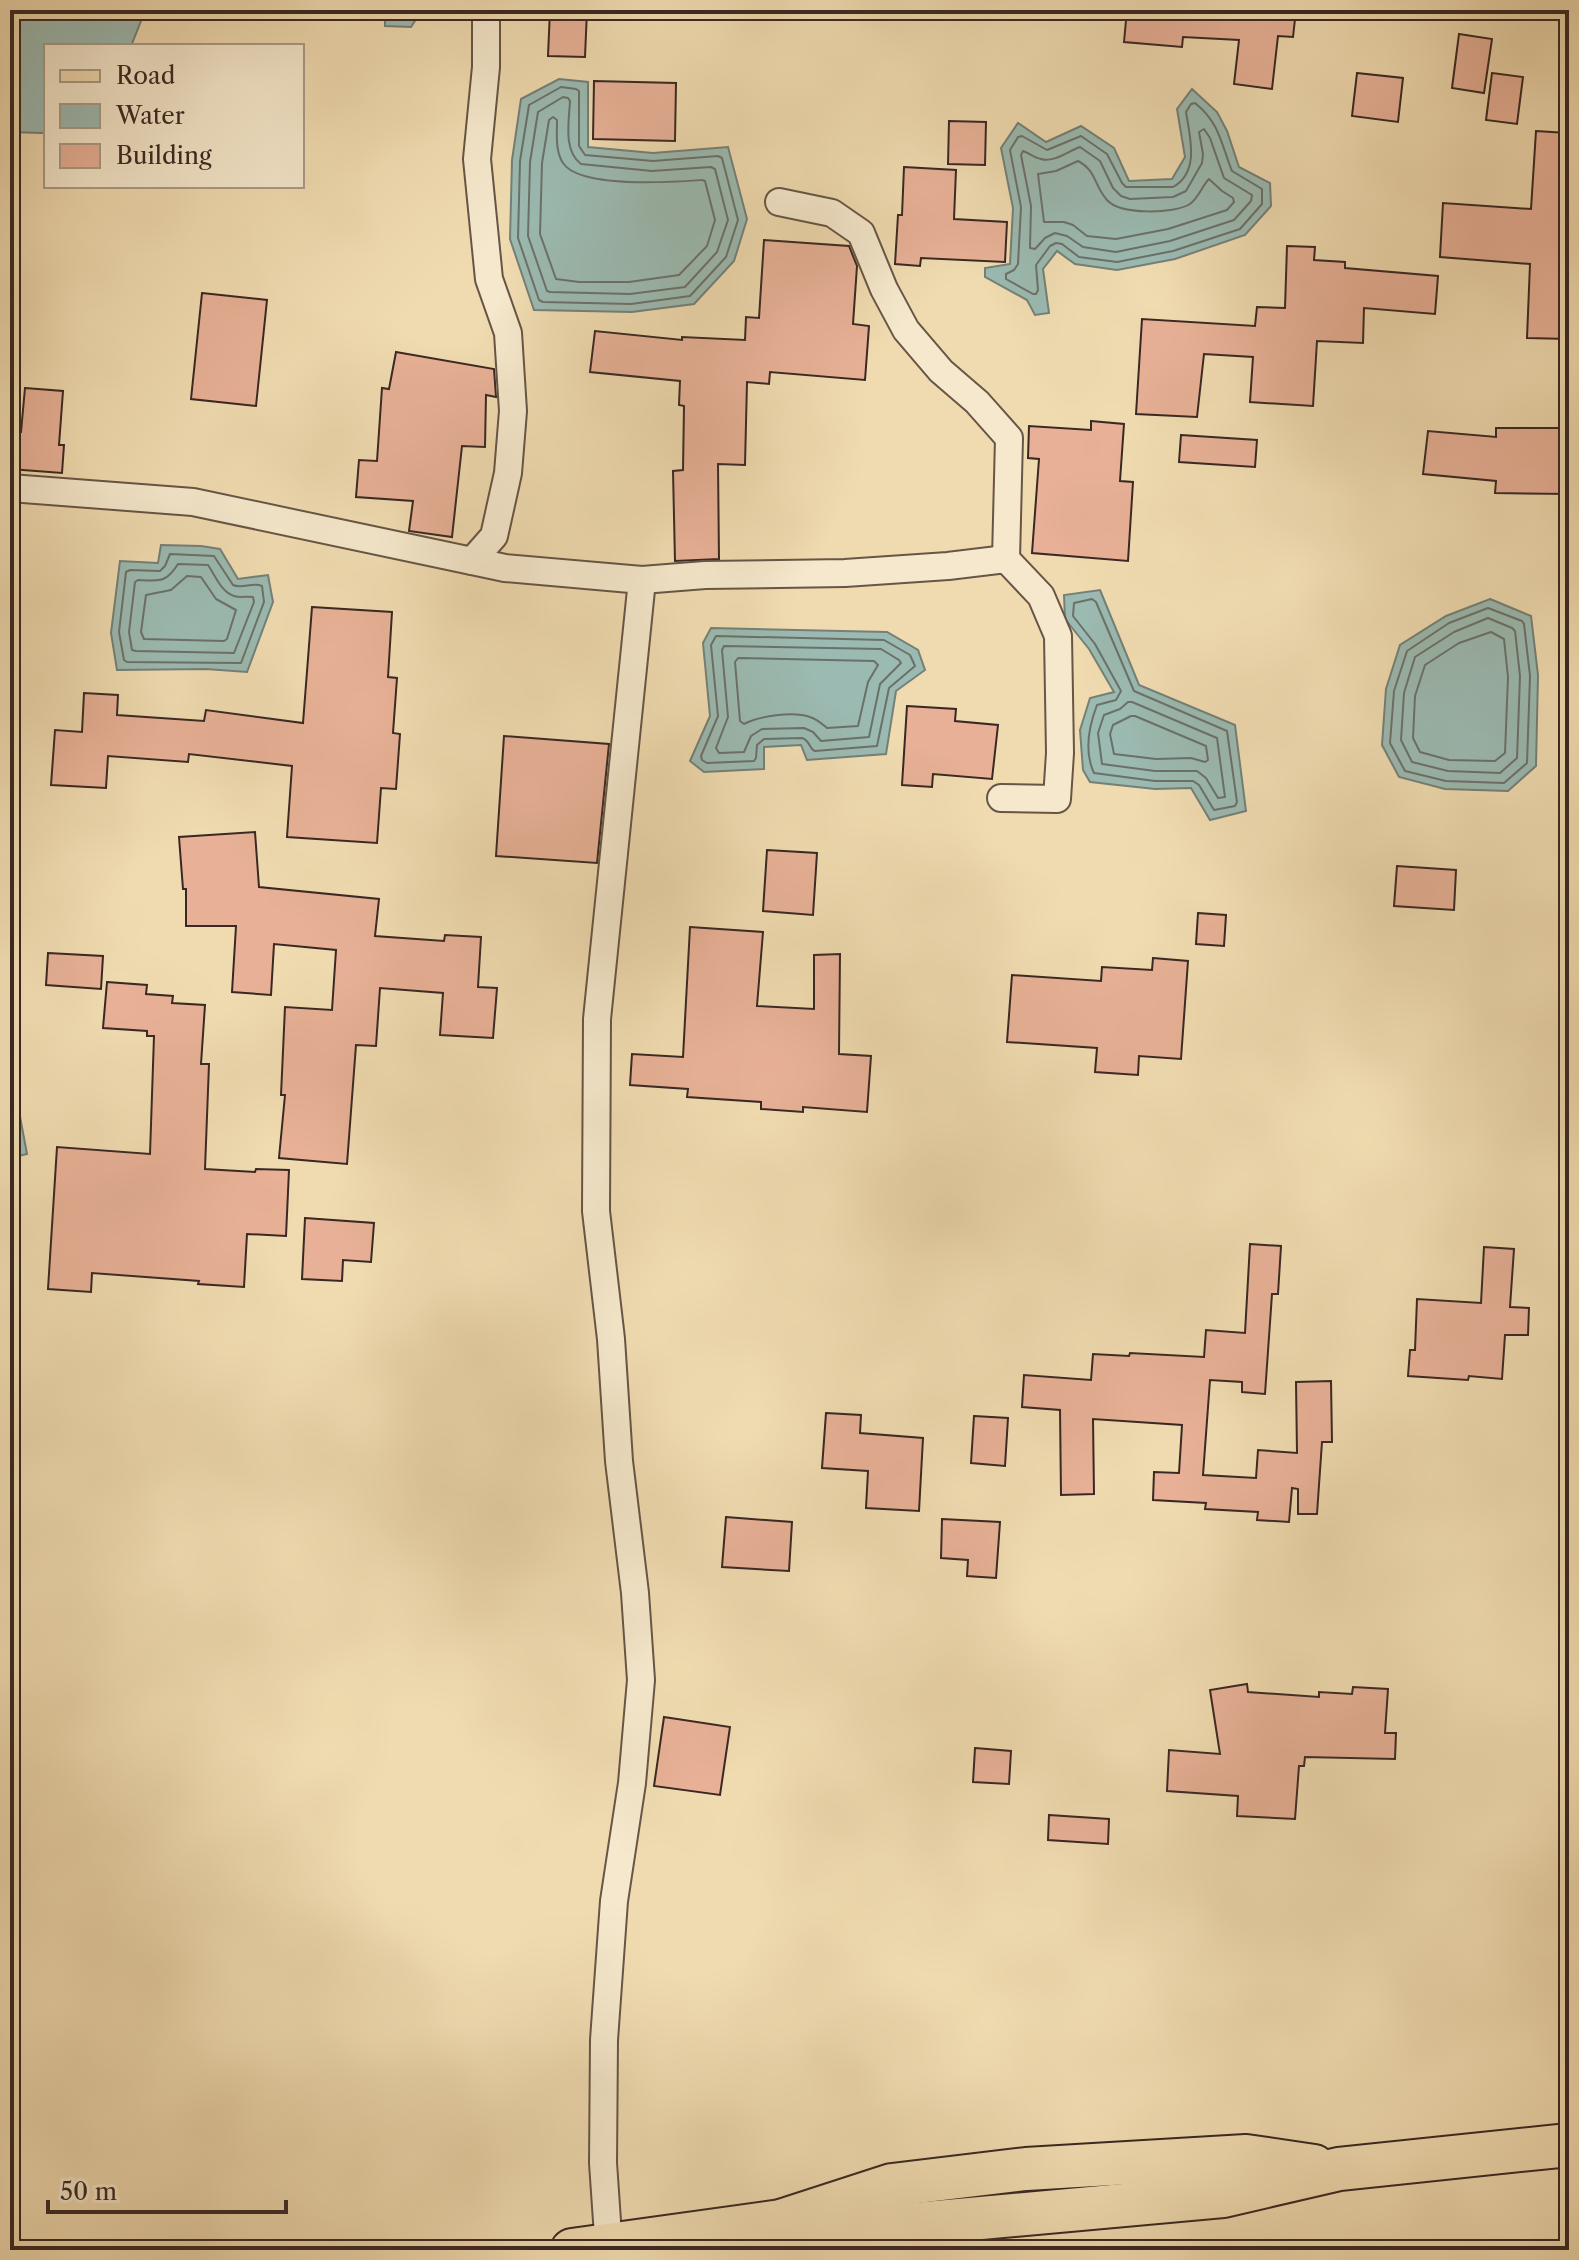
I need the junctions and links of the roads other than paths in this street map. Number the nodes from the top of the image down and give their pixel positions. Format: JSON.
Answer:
{"nodes":[{"id":1,"x":486,"y":10,"type":"edge"},
{"id":2,"x":779,"y":202,"type":"dead end"},
{"id":3,"x":10,"y":488,"type":"edge"},
{"id":4,"x":1006,"y":559,"type":"junction"},
{"id":5,"x":472,"y":561,"type":"junction"},
{"id":6,"x":642,"y":580,"type":"junction"},
{"id":7,"x":1001,"y":798,"type":"dead end"},
{"id":8,"x":1569,"y":2145,"type":"edge"},
{"id":9,"x":597,"y":2248,"type":"edge"}],
"edges":[{"from":1,"to":5,"type":"street"},
{"from":2,"to":4,"type":"street"},
{"from":3,"to":5,"type":"street"},
{"from":4,"to":6,"type":"street"},
{"from":4,"to":7,"type":"street"},
{"from":5,"to":6,"type":"street"},
{"from":6,"to":9,"type":"street"},
{"from":8,"to":9,"type":"main road"}]}
